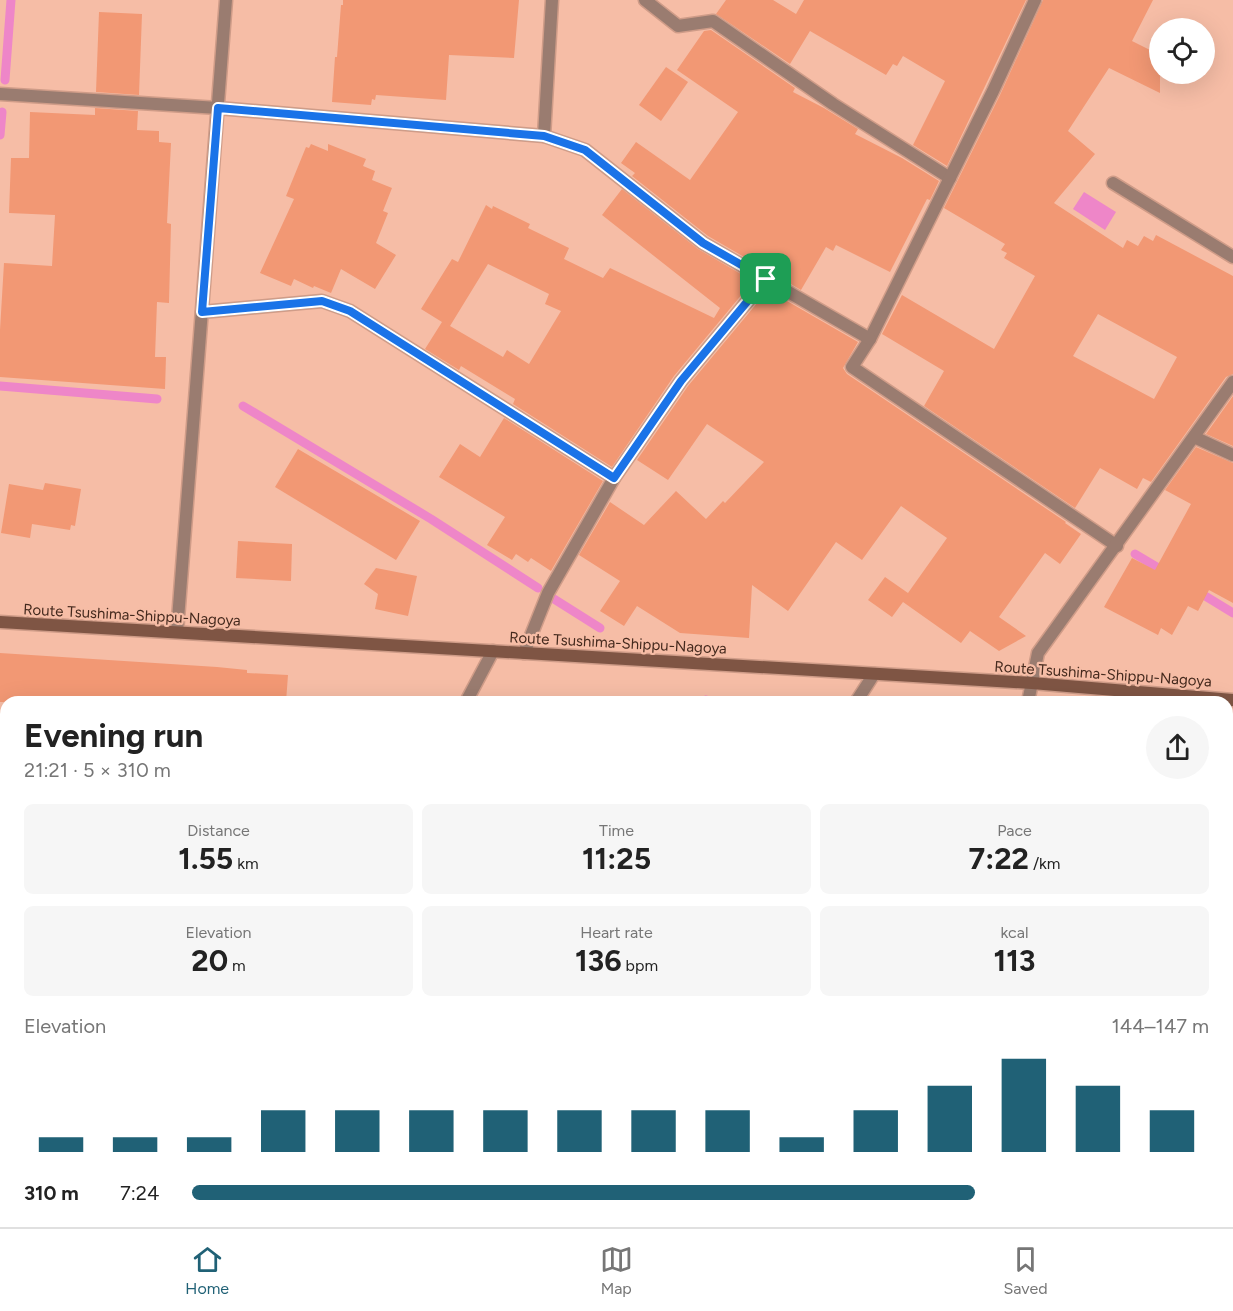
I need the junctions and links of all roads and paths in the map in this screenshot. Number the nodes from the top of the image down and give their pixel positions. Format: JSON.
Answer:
{"nodes":[{"id":1,"x":226,"y":0,"type":"edge"},
{"id":2,"x":552,"y":0,"type":"edge"},
{"id":3,"x":645,"y":0,"type":"edge"},
{"id":4,"x":1035,"y":0,"type":"edge"},
{"id":5,"x":0,"y":94,"type":"edge"},
{"id":6,"x":218,"y":108,"type":"junction"},
{"id":7,"x":544,"y":136,"type":"junction"},
{"id":8,"x":950,"y":178,"type":"junction"},
{"id":9,"x":1113,"y":183,"type":"dead end"},
{"id":10,"x":1233,"y":257,"type":"edge"},
{"id":11,"x":766,"y":279,"type":"junction"},
{"id":12,"x":202,"y":312,"type":"junction"},
{"id":13,"x":870,"y":339,"type":"junction"},
{"id":14,"x":1233,"y":382,"type":"edge"},
{"id":15,"x":1194,"y":437,"type":"junction"},
{"id":16,"x":1233,"y":455,"type":"edge"},
{"id":17,"x":614,"y":478,"type":"junction"},
{"id":18,"x":1117,"y":546,"type":"junction"},
{"id":19,"x":0,"y":622,"type":"edge"},
{"id":20,"x":177,"y":632,"type":"junction"},
{"id":21,"x":493,"y":651,"type":"junction"},
{"id":22,"x":524,"y":653,"type":"junction"},
{"id":23,"x":874,"y":674,"type":"junction"},
{"id":24,"x":1032,"y":683,"type":"junction"},
{"id":25,"x":469,"y":696,"type":"edge"},
{"id":26,"x":860,"y":696,"type":"edge"},
{"id":27,"x":1029,"y":696,"type":"edge"},
{"id":28,"x":1141,"y":696,"type":"edge"}],
"edges":[{"from":1,"to":6,"type":"street"},
{"from":2,"to":7,"type":"street"},
{"from":3,"to":8,"type":"street"},
{"from":4,"to":8,"type":"street"},
{"from":5,"to":6,"type":"street"},
{"from":6,"to":7,"type":"street"},
{"from":6,"to":12,"type":"street"},
{"from":7,"to":11,"type":"street"},
{"from":8,"to":13,"type":"street"},
{"from":9,"to":10,"type":"street"},
{"from":11,"to":13,"type":"street"},
{"from":11,"to":17,"type":"street"},
{"from":12,"to":17,"type":"street"},
{"from":12,"to":20,"type":"street"},
{"from":13,"to":18,"type":"street"},
{"from":14,"to":15,"type":"street"},
{"from":15,"to":16,"type":"street"},
{"from":15,"to":18,"type":"street"},
{"from":17,"to":22,"type":"street"},
{"from":18,"to":24,"type":"street"},
{"from":19,"to":20,"type":"main road","name":"Route Tsushima-Shippu-Nagoya"},
{"from":20,"to":21,"type":"main road","name":"Route Tsushima-Shippu-Nagoya"},
{"from":21,"to":22,"type":"main road","name":"Route Tsushima-Shippu-Nagoya"},
{"from":21,"to":25,"type":"street"},
{"from":22,"to":23,"type":"main road","name":"Route Tsushima-Shippu-Nagoya"},
{"from":23,"to":24,"type":"main road","name":"Route Tsushima-Shippu-Nagoya"},
{"from":23,"to":26,"type":"street"},
{"from":24,"to":27,"type":"street"},
{"from":24,"to":28,"type":"main road","name":"Route Tsushima-Shippu-Nagoya"}]}
